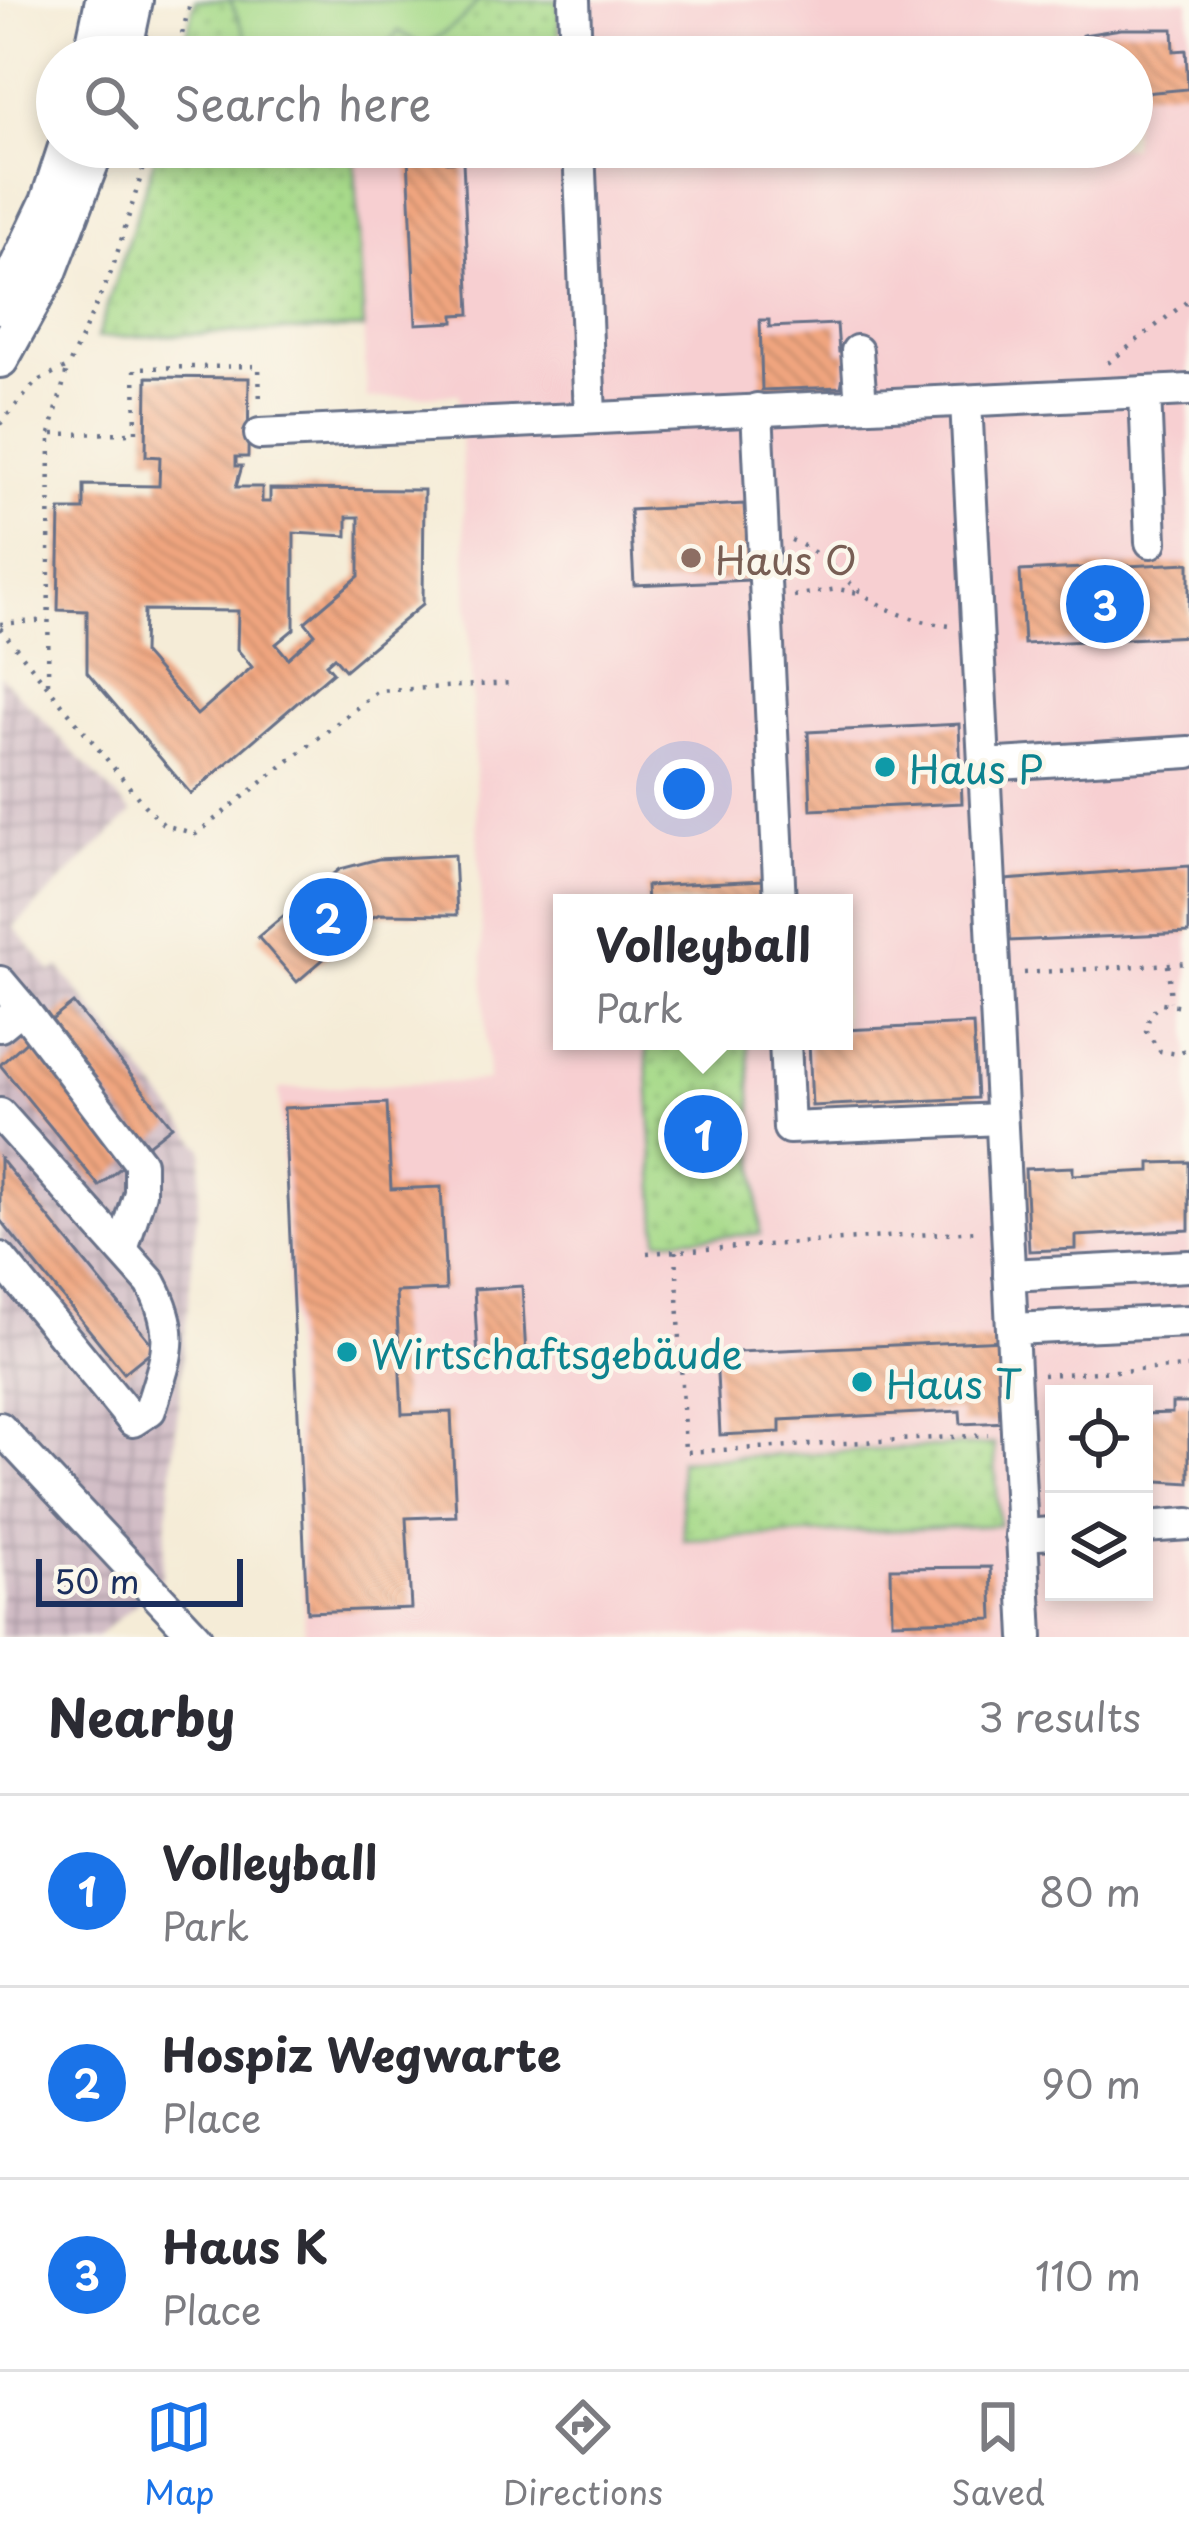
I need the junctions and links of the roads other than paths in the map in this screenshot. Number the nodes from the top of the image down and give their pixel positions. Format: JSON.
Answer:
{"nodes":[{"id":1,"x":104,"y":0,"type":"edge"},
{"id":2,"x":134,"y":0,"type":"edge"},
{"id":3,"x":574,"y":0,"type":"edge"},
{"id":4,"x":96,"y":36,"type":"edge"},
{"id":5,"x":126,"y":36,"type":"edge"},
{"id":6,"x":575,"y":36,"type":"edge"},
{"id":7,"x":60,"y":168,"type":"edge"},
{"id":8,"x":88,"y":168,"type":"edge"},
{"id":9,"x":580,"y":168,"type":"edge"},
{"id":10,"x":0,"y":305,"type":"edge"},
{"id":11,"x":857,"y":351,"type":"dead end"},
{"id":12,"x":0,"y":359,"type":"edge"},
{"id":13,"x":1189,"y":390,"type":"edge"},
{"id":14,"x":1145,"y":392,"type":"junction"},
{"id":15,"x":966,"y":401,"type":"junction"},
{"id":16,"x":861,"y":405,"type":"junction"},
{"id":17,"x":757,"y":410,"type":"junction"},
{"id":18,"x":590,"y":416,"type":"junction"},
{"id":19,"x":260,"y":434,"type":"road end"},
{"id":20,"x":1150,"y":542,"type":"dead end"},
{"id":21,"x":1189,"y":752,"type":"edge"},
{"id":22,"x":984,"y":765,"type":"junction"},
{"id":23,"x":780,"y":894,"type":"edge"},
{"id":24,"x":0,"y":982,"type":"edge"},
{"id":25,"x":11,"y":1017,"type":"edge"},
{"id":26,"x":785,"y":1050,"type":"edge"},
{"id":27,"x":0,"y":1114,"type":"edge"},
{"id":28,"x":1001,"y":1119,"type":"junction"},
{"id":29,"x":122,"y":1250,"type":"junction"},
{"id":30,"x":0,"y":1258,"type":"edge"},
{"id":31,"x":1189,"y":1267,"type":"edge"},
{"id":32,"x":1009,"y":1275,"type":"junction"},
{"id":33,"x":1189,"y":1321,"type":"edge"},
{"id":34,"x":1012,"y":1329,"type":"junction"},
{"id":35,"x":0,"y":1428,"type":"edge"},
{"id":36,"x":1189,"y":1524,"type":"edge"},
{"id":37,"x":1153,"y":1526,"type":"edge"},
{"id":38,"x":1045,"y":1534,"type":"edge"},
{"id":39,"x":1021,"y":1535,"type":"junction"},
{"id":40,"x":196,"y":1637,"type":"edge"},
{"id":41,"x":1027,"y":1637,"type":"edge"}],
"edges":[{"from":1,"to":4,"type":"main road"},
{"from":2,"to":5,"type":"main road"},
{"from":3,"to":6,"type":"street"},
{"from":7,"to":10,"type":"main road"},
{"from":8,"to":12,"type":"main road"},
{"from":9,"to":18,"type":"street"},
{"from":11,"to":16,"type":"street"},
{"from":13,"to":14,"type":"street"},
{"from":14,"to":15,"type":"street"},
{"from":14,"to":20,"type":"street"},
{"from":15,"to":16,"type":"street"},
{"from":15,"to":22,"type":"street"},
{"from":16,"to":17,"type":"street"},
{"from":17,"to":18,"type":"street"},
{"from":17,"to":23,"type":"street"},
{"from":18,"to":19,"type":"street"},
{"from":21,"to":22,"type":"street"},
{"from":22,"to":28,"type":"street"},
{"from":24,"to":25,"type":"street"},
{"from":25,"to":29,"type":"street"},
{"from":26,"to":28,"type":"street"},
{"from":27,"to":29,"type":"street"},
{"from":28,"to":32,"type":"street"},
{"from":29,"to":30,"type":"street"},
{"from":31,"to":32,"type":"street"},
{"from":32,"to":34,"type":"street"},
{"from":33,"to":34,"type":"street"},
{"from":34,"to":39,"type":"street"},
{"from":35,"to":40,"type":"street"},
{"from":36,"to":37,"type":"street"},
{"from":38,"to":39,"type":"street"},
{"from":39,"to":41,"type":"street"}]}
